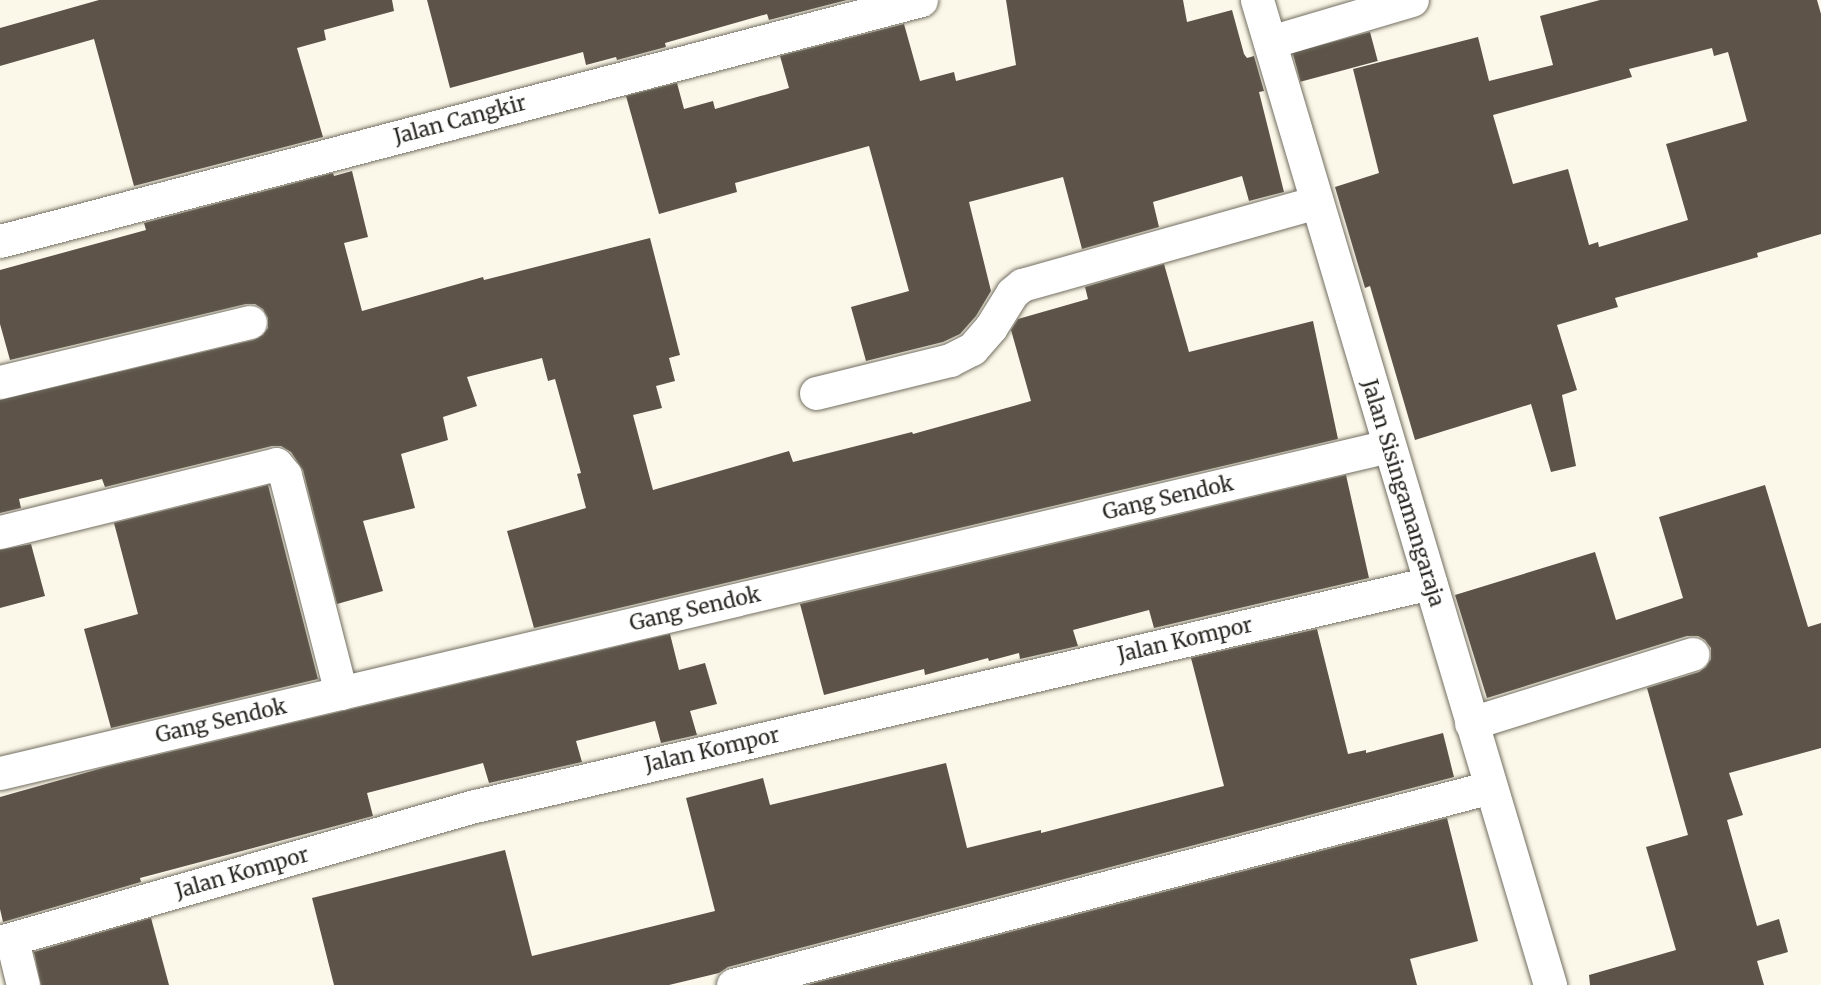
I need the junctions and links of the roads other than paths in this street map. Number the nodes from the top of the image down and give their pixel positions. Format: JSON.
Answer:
{"nodes":[{"id":1,"x":921,"y":0,"type":"edge"},
{"id":2,"x":1257,"y":0,"type":"edge"},
{"id":3,"x":1412,"y":0,"type":"edge"},
{"id":4,"x":1270,"y":42,"type":"junction"},
{"id":5,"x":1317,"y":202,"type":"junction"},
{"id":6,"x":0,"y":241,"type":"edge"},
{"id":7,"x":250,"y":322,"type":"dead end"},
{"id":8,"x":0,"y":382,"type":"edge"},
{"id":9,"x":816,"y":393,"type":"dead end"},
{"id":10,"x":1389,"y":446,"type":"junction"},
{"id":11,"x":0,"y":531,"type":"edge"},
{"id":12,"x":1430,"y":583,"type":"junction"},
{"id":13,"x":1693,"y":654,"type":"dead end"},
{"id":14,"x":341,"y":693,"type":"junction"},
{"id":15,"x":1471,"y":723,"type":"junction"},
{"id":16,"x":0,"y":773,"type":"edge"},
{"id":17,"x":1491,"y":787,"type":"junction"},
{"id":18,"x":6,"y":941,"type":"edge"},
{"id":19,"x":23,"y":985,"type":"edge"},
{"id":20,"x":733,"y":985,"type":"edge"},
{"id":21,"x":1550,"y":985,"type":"edge"}],
"edges":[{"from":1,"to":6,"type":"street","name":"Jalan Cangkir"},
{"from":2,"to":4,"type":"street","name":"Jalan Sisingamangaraja"},
{"from":3,"to":4,"type":"street"},
{"from":4,"to":5,"type":"street","name":"Jalan Sisingamangaraja"},
{"from":5,"to":9,"type":"street"},
{"from":5,"to":10,"type":"street","name":"Jalan Sisingamangaraja"},
{"from":7,"to":8,"type":"street"},
{"from":10,"to":12,"type":"street","name":"Jalan Sisingamangaraja"},
{"from":10,"to":14,"type":"street","name":"Gang Sendok"},
{"from":11,"to":14,"type":"street"},
{"from":12,"to":15,"type":"street","name":"Jalan Sisingamangaraja"},
{"from":12,"to":18,"type":"street","name":"Jalan Kompor"},
{"from":13,"to":15,"type":"street"},
{"from":14,"to":16,"type":"street","name":"Gang Sendok"},
{"from":15,"to":17,"type":"street","name":"Jalan Sisingamangaraja"},
{"from":17,"to":20,"type":"street"},
{"from":17,"to":21,"type":"street","name":"Jalan Sisingamangaraja"},
{"from":18,"to":19,"type":"street"}]}
